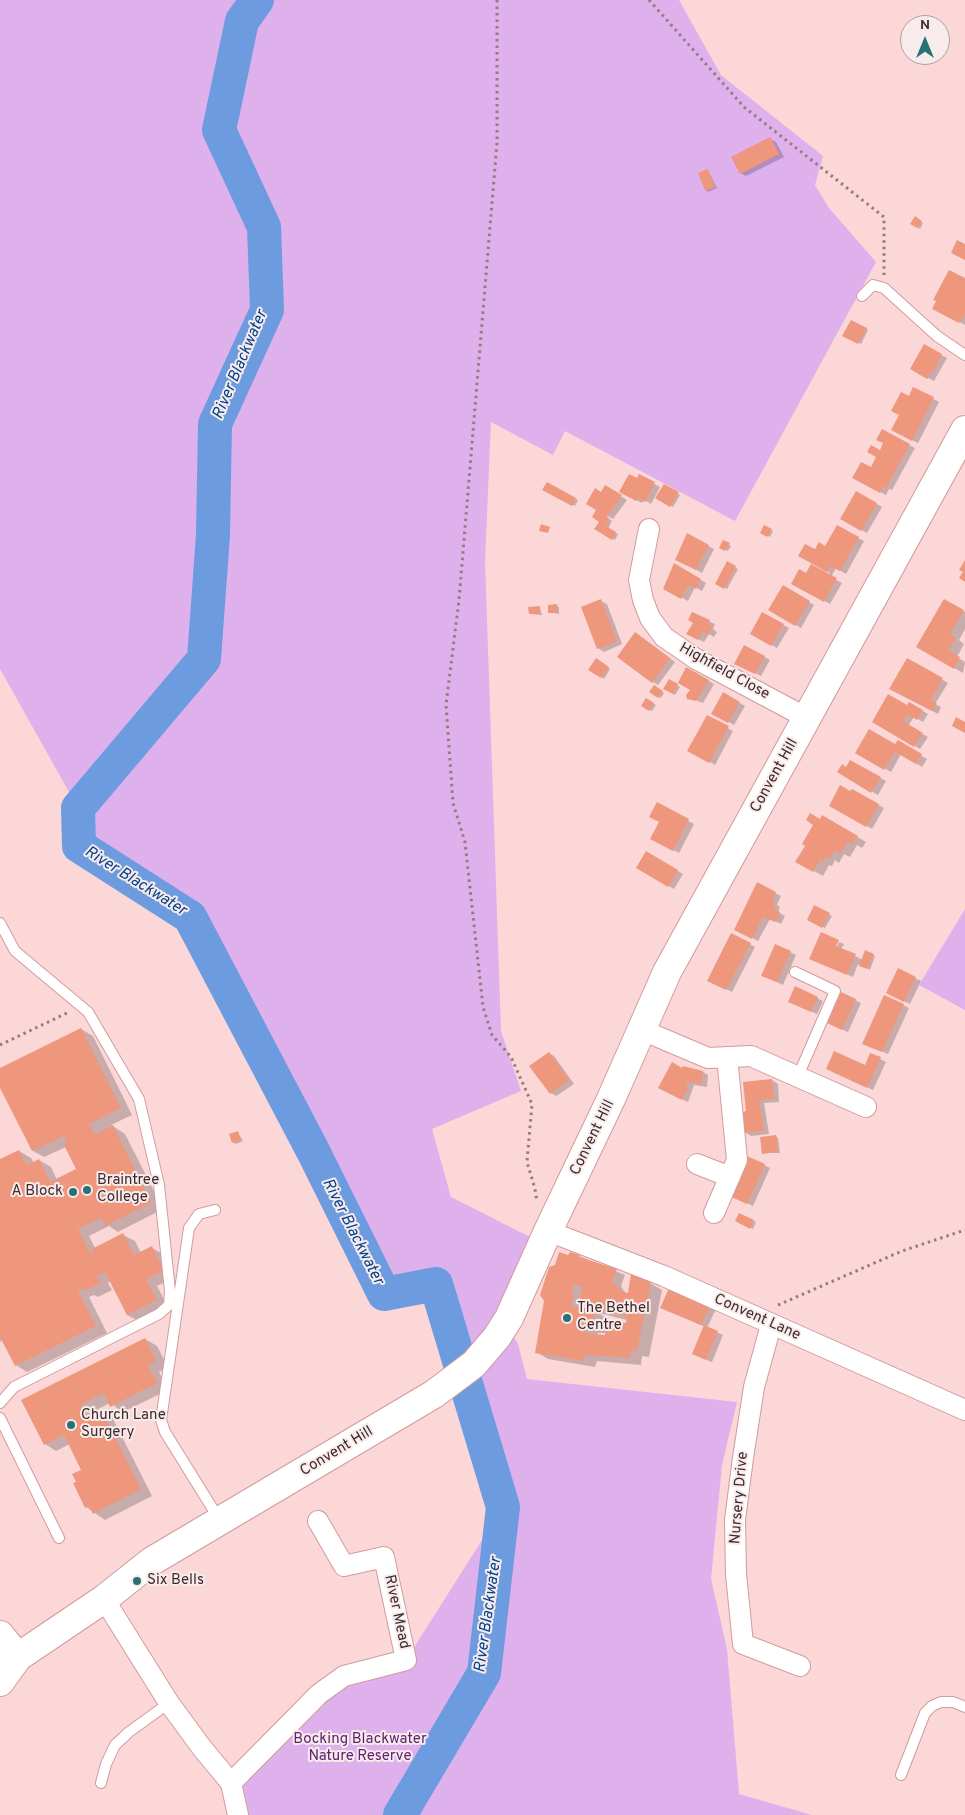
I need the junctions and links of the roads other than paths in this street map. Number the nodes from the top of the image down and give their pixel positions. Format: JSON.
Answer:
{"nodes":[{"id":1,"x":862,"y":296,"type":"dead end"},
{"id":2,"x":965,"y":355,"type":"edge"},
{"id":3,"x":965,"y":430,"type":"edge"},
{"id":4,"x":649,"y":529,"type":"dead end"},
{"id":5,"x":807,"y":718,"type":"junction"},
{"id":6,"x":0,"y":923,"type":"edge"},
{"id":7,"x":795,"y":972,"type":"dead end"},
{"id":8,"x":642,"y":1030,"type":"junction"},
{"id":9,"x":727,"y":1057,"type":"junction"},
{"id":10,"x":798,"y":1076,"type":"junction"},
{"id":11,"x":866,"y":1108,"type":"dead end"},
{"id":12,"x":698,"y":1164,"type":"dead end"},
{"id":13,"x":730,"y":1177,"type":"junction"},
{"id":14,"x":215,"y":1210,"type":"dead end"},
{"id":15,"x":714,"y":1213,"type":"dead end"},
{"id":16,"x":543,"y":1219,"type":"junction"},
{"id":17,"x":771,"y":1325,"type":"junction"},
{"id":18,"x":0,"y":1403,"type":"edge"},
{"id":19,"x":965,"y":1410,"type":"edge"},
{"id":20,"x":0,"y":1418,"type":"edge"},
{"id":21,"x":220,"y":1520,"type":"junction"},
{"id":22,"x":318,"y":1521,"type":"dead end"},
{"id":23,"x":59,"y":1538,"type":"dead end"},
{"id":24,"x":104,"y":1599,"type":"junction"},
{"id":25,"x":0,"y":1635,"type":"edge"},
{"id":26,"x":18,"y":1657,"type":"junction"},
{"id":27,"x":800,"y":1666,"type":"dead end"},
{"id":28,"x":0,"y":1682,"type":"edge"},
{"id":29,"x":169,"y":1703,"type":"junction"},
{"id":30,"x":965,"y":1707,"type":"edge"},
{"id":31,"x":901,"y":1775,"type":"dead end"},
{"id":32,"x":102,"y":1783,"type":"dead end"},
{"id":33,"x":231,"y":1783,"type":"junction"},
{"id":34,"x":238,"y":1815,"type":"edge"}],
"edges":[{"from":1,"to":2,"type":"lane"},
{"from":3,"to":5,"type":"main road","name":"Convent Hill"},
{"from":4,"to":5,"type":"street","name":"Highfield Close"},
{"from":5,"to":8,"type":"main road","name":"Convent Hill"},
{"from":6,"to":18,"type":"lane"},
{"from":7,"to":10,"type":"lane"},
{"from":8,"to":9,"type":"street"},
{"from":8,"to":16,"type":"main road","name":"Convent Hill"},
{"from":9,"to":10,"type":"street"},
{"from":9,"to":13,"type":"street"},
{"from":10,"to":11,"type":"street"},
{"from":12,"to":13,"type":"street"},
{"from":13,"to":15,"type":"street"},
{"from":14,"to":21,"type":"lane"},
{"from":16,"to":17,"type":"street","name":"Convent Lane"},
{"from":16,"to":21,"type":"main road","name":"Convent Hill"},
{"from":17,"to":19,"type":"street","name":"Convent Lane"},
{"from":17,"to":27,"type":"street","name":"Nursery Drive"},
{"from":20,"to":23,"type":"lane"},
{"from":21,"to":24,"type":"main road","name":"Convent Hill"},
{"from":22,"to":33,"type":"street","name":"River Mead"},
{"from":24,"to":26,"type":"main road","name":"Convent Hill"},
{"from":24,"to":29,"type":"street"},
{"from":25,"to":26,"type":"main road"},
{"from":26,"to":28,"type":"main road"},
{"from":29,"to":32,"type":"lane"},
{"from":29,"to":33,"type":"street"},
{"from":30,"to":31,"type":"lane"},
{"from":33,"to":34,"type":"street"}]}
